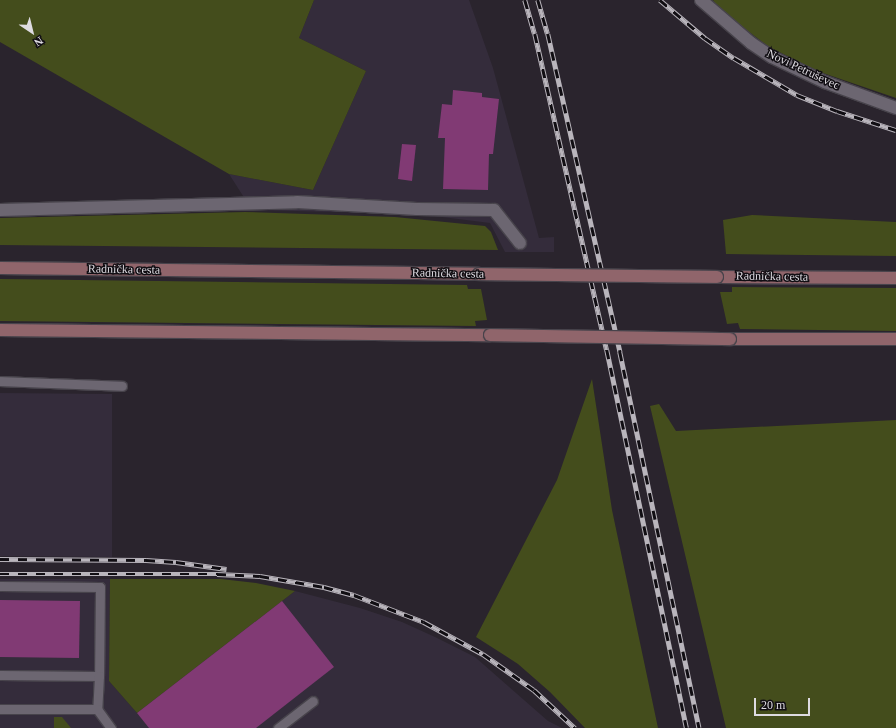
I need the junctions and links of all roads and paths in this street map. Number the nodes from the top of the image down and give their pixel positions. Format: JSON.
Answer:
{"nodes":[{"id":1,"x":701,"y":0,"type":"edge"},
{"id":2,"x":896,"y":108,"type":"edge"},
{"id":3,"x":0,"y":210,"type":"edge"},
{"id":4,"x":520,"y":243,"type":"dead end"},
{"id":5,"x":0,"y":268,"type":"edge"},
{"id":6,"x":896,"y":278,"type":"edge"},
{"id":7,"x":0,"y":330,"type":"edge"},
{"id":8,"x":896,"y":339,"type":"edge"},
{"id":9,"x":0,"y":381,"type":"edge"},
{"id":10,"x":122,"y":386,"type":"dead end"},
{"id":11,"x":0,"y":586,"type":"edge"},
{"id":12,"x":0,"y":675,"type":"edge"},
{"id":13,"x":99,"y":676,"type":"junction"},
{"id":14,"x":313,"y":701,"type":"dead end"},
{"id":15,"x":0,"y":709,"type":"edge"},
{"id":16,"x":97,"y":709,"type":"junction"},
{"id":17,"x":111,"y":728,"type":"edge"},
{"id":18,"x":278,"y":728,"type":"edge"}],
"edges":[{"from":1,"to":2,"type":"street","name":"Novi Petruševec"},
{"from":3,"to":4,"type":"street"},
{"from":5,"to":6,"type":"main road","name":"Radnička cesta","bridge":true},
{"from":7,"to":8,"type":"main road","bridge":true},
{"from":9,"to":10,"type":"lane"},
{"from":11,"to":13,"type":"lane"},
{"from":12,"to":13,"type":"lane"},
{"from":13,"to":16,"type":"lane"},
{"from":14,"to":18,"type":"lane"},
{"from":15,"to":16,"type":"lane"},
{"from":16,"to":17,"type":"lane"}]}
